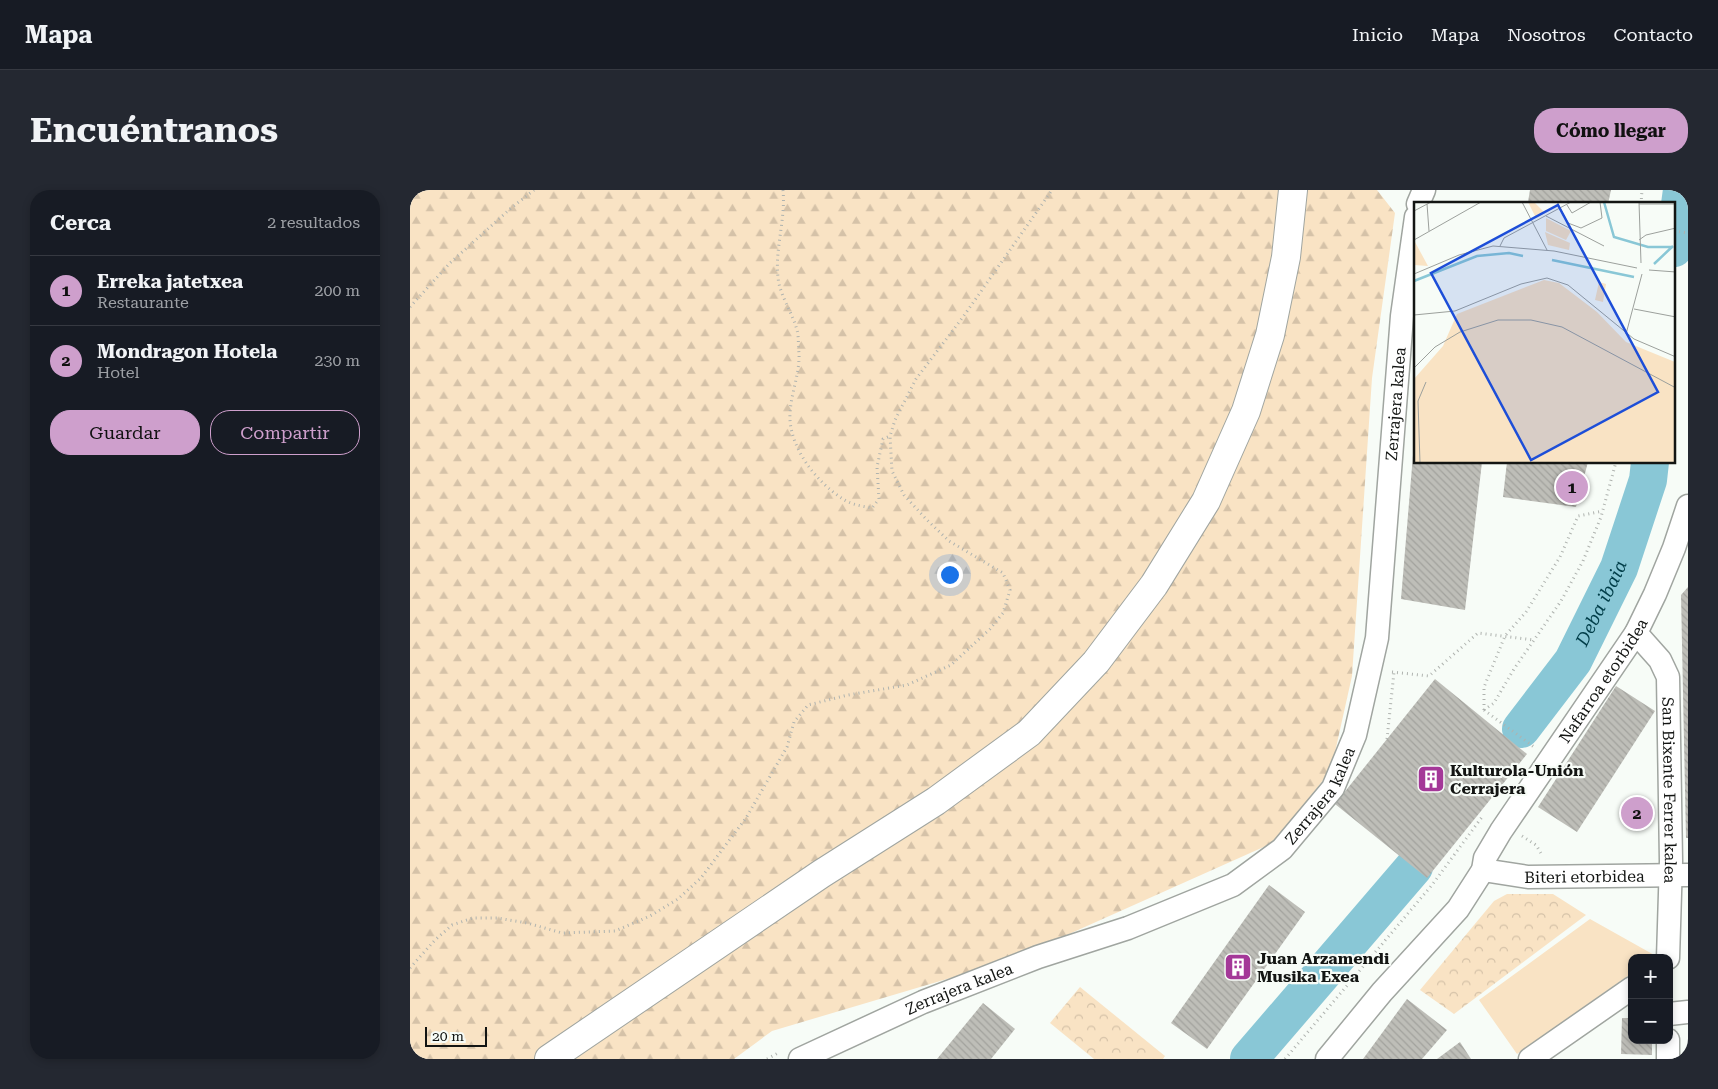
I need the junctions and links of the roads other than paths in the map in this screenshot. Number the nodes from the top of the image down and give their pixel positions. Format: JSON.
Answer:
{"nodes":[{"id":1,"x":1293,"y":190,"type":"edge"},
{"id":2,"x":1424,"y":190,"type":"edge"},
{"id":3,"x":1419,"y":202,"type":"edge"},
{"id":4,"x":1414,"y":231,"type":"edge"},
{"id":5,"x":1688,"y":506,"type":"edge"},
{"id":6,"x":1636,"y":632,"type":"junction"},
{"id":7,"x":1484,"y":870,"type":"junction"},
{"id":8,"x":1679,"y":875,"type":"edge"},
{"id":9,"x":1669,"y":954,"type":"edge"},
{"id":10,"x":1628,"y":991,"type":"edge"},
{"id":11,"x":1688,"y":1012,"type":"edge"},
{"id":12,"x":1673,"y":1014,"type":"edge"},
{"id":13,"x":1668,"y":1044,"type":"edge"},
{"id":14,"x":800,"y":1056,"type":"edge"},
{"id":15,"x":549,"y":1059,"type":"edge"},
{"id":16,"x":1326,"y":1059,"type":"edge"},
{"id":17,"x":1530,"y":1059,"type":"edge"},
{"id":18,"x":1668,"y":1059,"type":"edge"}],
"edges":[{"from":1,"to":15,"type":"main road"},
{"from":2,"to":3,"type":"street"},
{"from":4,"to":14,"type":"street","name":"Zerrajera kalea"},
{"from":5,"to":6,"type":"street","name":"Nafarroa etorbidea"},
{"from":6,"to":7,"type":"street","name":"Nafarroa etorbidea"},
{"from":6,"to":8,"type":"street","name":"San Bixente Ferrer kalea"},
{"from":7,"to":8,"type":"street","name":"Biteri etorbidea"},
{"from":7,"to":16,"type":"street","name":"Nafarroa etorbidea"},
{"from":8,"to":9,"type":"street","name":"San Bixente Ferrer kalea"},
{"from":10,"to":17,"type":"street"},
{"from":11,"to":12,"type":"street"},
{"from":13,"to":18,"type":"street"}]}
